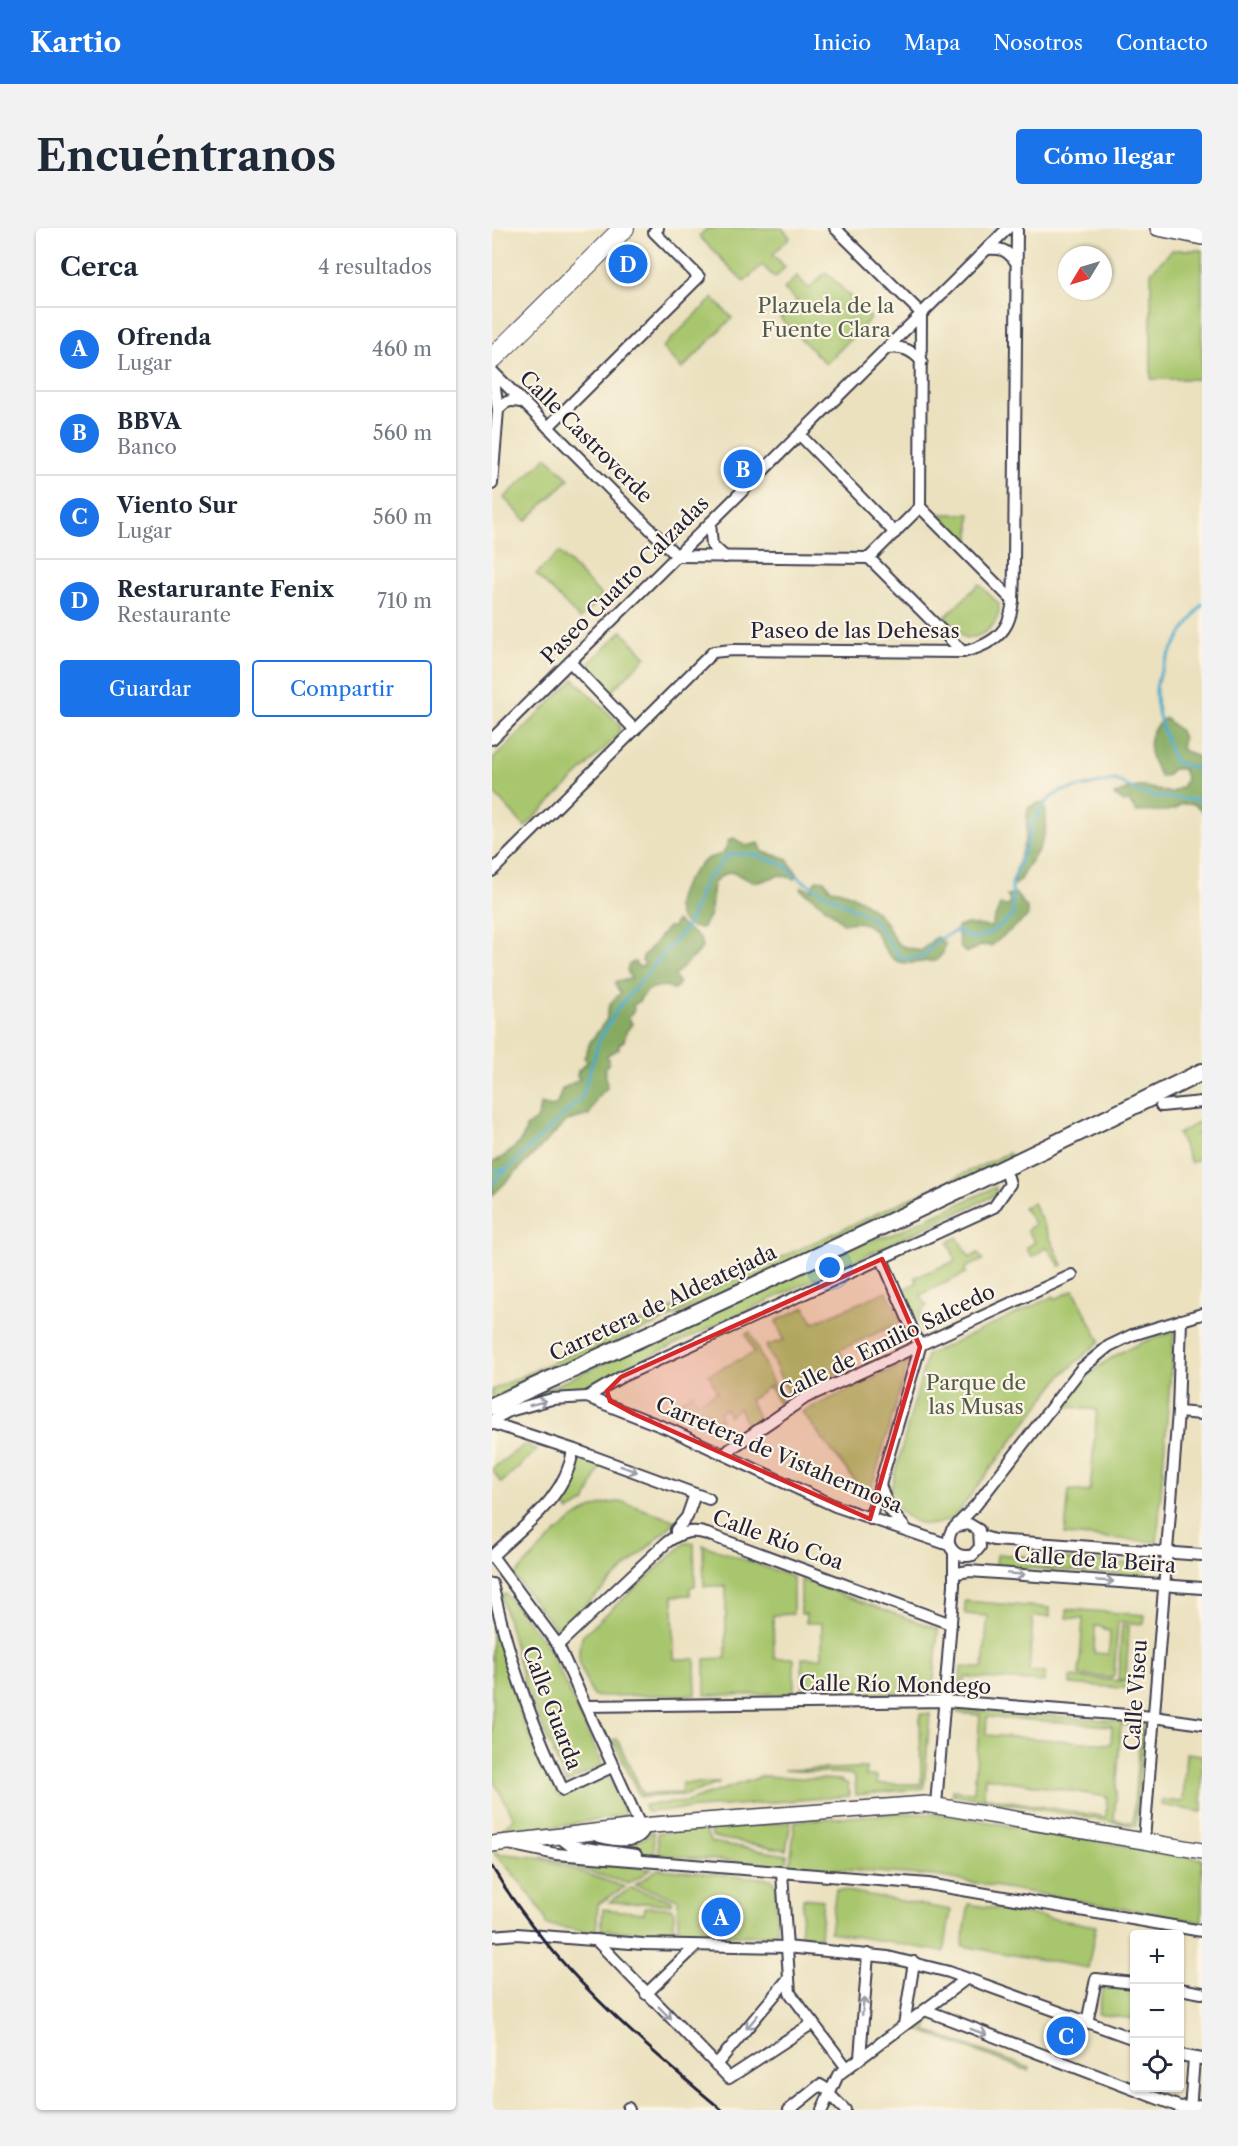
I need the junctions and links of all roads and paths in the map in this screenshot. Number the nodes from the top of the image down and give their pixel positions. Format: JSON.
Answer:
{"nodes":[{"id":1,"x":617,"y":228,"type":"edge"},
{"id":2,"x":624,"y":228,"type":"edge"},
{"id":3,"x":835,"y":228,"type":"edge"},
{"id":4,"x":1008,"y":228,"type":"edge"},
{"id":5,"x":1017,"y":228,"type":"edge"},
{"id":6,"x":1158,"y":228,"type":"edge"},
{"id":7,"x":656,"y":230,"type":"edge"},
{"id":8,"x":1202,"y":237,"type":"edge"},
{"id":9,"x":987,"y":249,"type":"junction"},
{"id":10,"x":1016,"y":262,"type":"junction"},
{"id":11,"x":921,"y":314,"type":"junction"},
{"id":12,"x":887,"y":348,"type":"junction"},
{"id":13,"x":492,"y":349,"type":"edge"},
{"id":14,"x":922,"y":362,"type":"junction"},
{"id":15,"x":492,"y":368,"type":"edge"},
{"id":16,"x":525,"y":404,"type":"junction"},
{"id":17,"x":498,"y":410,"type":"junction"},
{"id":18,"x":548,"y":427,"type":"junction"},
{"id":19,"x":800,"y":435,"type":"junction"},
{"id":20,"x":492,"y":484,"type":"edge"},
{"id":21,"x":920,"y":507,"type":"junction"},
{"id":22,"x":710,"y":523,"type":"junction"},
{"id":23,"x":896,"y":533,"type":"junction"},
{"id":24,"x":677,"y":556,"type":"junction"},
{"id":25,"x":726,"y":557,"type":"junction"},
{"id":26,"x":870,"y":558,"type":"junction"},
{"id":27,"x":1014,"y":572,"type":"junction"},
{"id":28,"x":995,"y":582,"type":"junction"},
{"id":29,"x":1013,"y":601,"type":"junction"},
{"id":30,"x":943,"y":632,"type":"junction"},
{"id":31,"x":934,"y":652,"type":"junction"},
{"id":32,"x":963,"y":652,"type":"junction"},
{"id":33,"x":570,"y":662,"type":"junction"},
{"id":34,"x":635,"y":730,"type":"junction"},
{"id":35,"x":495,"y":733,"type":"edge"},
{"id":36,"x":492,"y":871,"type":"edge"},
{"id":37,"x":1202,"y":1073,"type":"edge"},
{"id":38,"x":1202,"y":1102,"type":"edge"},
{"id":39,"x":1161,"y":1106,"type":"junction"},
{"id":40,"x":1008,"y":1177,"type":"junction"},
{"id":41,"x":950,"y":1194,"type":"junction"},
{"id":42,"x":853,"y":1240,"type":"junction"},
{"id":43,"x":882,"y":1259,"type":"junction"},
{"id":44,"x":1072,"y":1275,"type":"dead end"},
{"id":45,"x":1202,"y":1314,"type":"edge"},
{"id":46,"x":1181,"y":1320,"type":"junction"},
{"id":47,"x":920,"y":1347,"type":"junction"},
{"id":48,"x":611,"y":1382,"type":"junction"},
{"id":49,"x":587,"y":1397,"type":"junction"},
{"id":50,"x":492,"y":1406,"type":"edge"},
{"id":51,"x":1178,"y":1412,"type":"junction"},
{"id":52,"x":634,"y":1414,"type":"junction"},
{"id":53,"x":1202,"y":1414,"type":"edge"},
{"id":54,"x":492,"y":1422,"type":"edge"},
{"id":55,"x":573,"y":1450,"type":"junction"},
{"id":56,"x":726,"y":1455,"type":"junction"},
{"id":57,"x":880,"y":1485,"type":"junction"},
{"id":58,"x":695,"y":1494,"type":"junction"},
{"id":59,"x":709,"y":1499,"type":"dead end"},
{"id":60,"x":976,"y":1505,"type":"junction"},
{"id":61,"x":870,"y":1519,"type":"junction"},
{"id":62,"x":954,"y":1528,"type":"junction"},
{"id":63,"x":978,"y":1531,"type":"junction"},
{"id":64,"x":908,"y":1532,"type":"junction"},
{"id":65,"x":675,"y":1536,"type":"junction"},
{"id":66,"x":926,"y":1536,"type":"junction"},
{"id":67,"x":952,"y":1549,"type":"junction"},
{"id":68,"x":1167,"y":1553,"type":"junction"},
{"id":69,"x":1202,"y":1556,"type":"edge"},
{"id":70,"x":966,"y":1557,"type":"junction"},
{"id":71,"x":493,"y":1562,"type":"edge"},
{"id":72,"x":985,"y":1572,"type":"junction"},
{"id":73,"x":955,"y":1578,"type":"junction"},
{"id":74,"x":492,"y":1584,"type":"edge"},
{"id":75,"x":1163,"y":1585,"type":"junction"},
{"id":76,"x":1202,"y":1588,"type":"edge"},
{"id":77,"x":951,"y":1624,"type":"junction"},
{"id":78,"x":558,"y":1645,"type":"junction"},
{"id":79,"x":945,"y":1701,"type":"junction"},
{"id":80,"x":587,"y":1706,"type":"junction"},
{"id":81,"x":1154,"y":1717,"type":"junction"},
{"id":82,"x":1202,"y":1724,"type":"edge"},
{"id":83,"x":614,"y":1766,"type":"junction"},
{"id":84,"x":936,"y":1805,"type":"junction"},
{"id":85,"x":642,"y":1827,"type":"junction"},
{"id":86,"x":559,"y":1837,"type":"junction"},
{"id":87,"x":1144,"y":1840,"type":"junction"},
{"id":88,"x":497,"y":1844,"type":"edge"},
{"id":89,"x":1202,"y":1851,"type":"edge"},
{"id":90,"x":681,"y":1863,"type":"junction"},
{"id":91,"x":783,"y":1873,"type":"junction"},
{"id":92,"x":1202,"y":1931,"type":"edge"},
{"id":93,"x":492,"y":1936,"type":"edge"},
{"id":94,"x":596,"y":1940,"type":"junction"},
{"id":95,"x":696,"y":1946,"type":"junction"},
{"id":96,"x":786,"y":1947,"type":"junction"},
{"id":97,"x":868,"y":1954,"type":"junction"},
{"id":98,"x":914,"y":1962,"type":"junction"},
{"id":99,"x":788,"y":1979,"type":"junction"},
{"id":100,"x":966,"y":1979,"type":"junction"},
{"id":101,"x":1130,"y":1983,"type":"edge"},
{"id":102,"x":1184,"y":1990,"type":"edge"},
{"id":103,"x":1202,"y":1993,"type":"edge"},
{"id":104,"x":646,"y":1994,"type":"junction"},
{"id":105,"x":925,"y":2010,"type":"junction"},
{"id":106,"x":813,"y":2023,"type":"junction"},
{"id":107,"x":1087,"y":2023,"type":"junction"},
{"id":108,"x":904,"y":2025,"type":"junction"},
{"id":109,"x":1131,"y":2038,"type":"edge"},
{"id":110,"x":860,"y":2058,"type":"junction"},
{"id":111,"x":1198,"y":2059,"type":"edge"},
{"id":112,"x":716,"y":2065,"type":"junction"},
{"id":113,"x":847,"y":2068,"type":"junction"},
{"id":114,"x":829,"y":2092,"type":"junction"},
{"id":115,"x":1202,"y":2105,"type":"edge"},
{"id":116,"x":1190,"y":2107,"type":"edge"},
{"id":117,"x":789,"y":2110,"type":"edge"},
{"id":118,"x":822,"y":2110,"type":"edge"},
{"id":119,"x":845,"y":2110,"type":"edge"}],
"edges":[{"from":1,"to":13,"type":"highway"},
{"from":2,"to":15,"type":"highway"},
{"from":3,"to":11,"type":"street"},
{"from":4,"to":9,"type":"street","name":"Paseo Cuatro Calzadas"},
{"from":5,"to":10,"type":"street","name":"Paseo de las Dehesas"},
{"from":6,"to":8,"type":"main road"},
{"from":7,"to":18,"type":"street"},
{"from":9,"to":10,"type":"street"},
{"from":9,"to":11,"type":"street","name":"Paseo Cuatro Calzadas"},
{"from":10,"to":27,"type":"street","name":"Paseo de las Dehesas"},
{"from":11,"to":12,"type":"street","name":"Paseo Cuatro Calzadas"},
{"from":11,"to":14,"type":"street"},
{"from":12,"to":14,"type":"street"},
{"from":12,"to":19,"type":"street","name":"Paseo Cuatro Calzadas"},
{"from":14,"to":21,"type":"street"},
{"from":15,"to":16,"type":"street","name":"Calle Castroverde"},
{"from":15,"to":17,"type":"street"},
{"from":16,"to":17,"type":"street"},
{"from":16,"to":18,"type":"street","name":"Calle Castroverde"},
{"from":17,"to":20,"type":"street"},
{"from":18,"to":24,"type":"street","name":"Calle Castroverde"},
{"from":19,"to":22,"type":"street","name":"Paseo Cuatro Calzadas"},
{"from":19,"to":23,"type":"street"},
{"from":21,"to":23,"type":"street"},
{"from":21,"to":28,"type":"street"},
{"from":22,"to":24,"type":"street","name":"Paseo Cuatro Calzadas"},
{"from":22,"to":25,"type":"street"},
{"from":23,"to":26,"type":"street"},
{"from":24,"to":25,"type":"street"},
{"from":24,"to":33,"type":"street","name":"Paseo Cuatro Calzadas"},
{"from":25,"to":26,"type":"street"},
{"from":26,"to":30,"type":"street"},
{"from":27,"to":28,"type":"street"},
{"from":27,"to":29,"type":"street","name":"Paseo de las Dehesas"},
{"from":28,"to":29,"type":"street"},
{"from":29,"to":32,"type":"street","name":"Paseo de las Dehesas"},
{"from":30,"to":31,"type":"street"},
{"from":30,"to":32,"type":"street"},
{"from":31,"to":32,"type":"street","name":"Paseo de las Dehesas"},
{"from":31,"to":34,"type":"street","name":"Paseo de las Dehesas"},
{"from":33,"to":34,"type":"street"},
{"from":33,"to":35,"type":"street","name":"Paseo Cuatro Calzadas"},
{"from":34,"to":36,"type":"street","name":"Paseo de las Dehesas"},
{"from":37,"to":39,"type":"main road","name":"Carretera de Aldeatejada"},
{"from":37,"to":41,"type":"main road","name":"Carretera de Aldeatejada"},
{"from":38,"to":39,"type":"street"},
{"from":39,"to":40,"type":"main road","name":"Carretera de Aldeatejada"},
{"from":40,"to":41,"type":"main road"},
{"from":40,"to":42,"type":"main road","name":"Carretera de Aldeatejada"},
{"from":40,"to":43,"type":"street"},
{"from":41,"to":42,"type":"main road","name":"Carretera de Aldeatejada"},
{"from":42,"to":50,"type":"main road","name":"Carretera de Aldeatejada"},
{"from":43,"to":47,"type":"street"},
{"from":43,"to":48,"type":"street"},
{"from":44,"to":47,"type":"street","name":"Calle de Emilio Salcedo"},
{"from":45,"to":46,"type":"street"},
{"from":46,"to":51,"type":"street","name":"Calle Viseu"},
{"from":46,"to":60,"type":"street"},
{"from":47,"to":56,"type":"street","name":"Calle de Emilio Salcedo"},
{"from":47,"to":57,"type":"street"},
{"from":48,"to":49,"type":"street"},
{"from":48,"to":52,"type":"street","name":"Carretera de Vistahermosa"},
{"from":49,"to":52,"type":"street","name":"Carretera de Vistahermosa"},
{"from":54,"to":49,"type":"street","name":"Carretera de Vistahermosa","one_way":true},
{"from":51,"to":53,"type":"street"},
{"from":51,"to":68,"type":"street","name":"Calle Viseu"},
{"from":52,"to":56,"type":"street","name":"Carretera de Vistahermosa"},
{"from":54,"to":55,"type":"street"},
{"from":55,"to":58,"type":"street","one_way":true},
{"from":55,"to":71,"type":"street"},
{"from":56,"to":61,"type":"street","name":"Carretera de Vistahermosa"},
{"from":57,"to":61,"type":"street"},
{"from":57,"to":64,"type":"street","name":"Carretera de Vistahermosa"},
{"from":58,"to":59,"type":"street"},
{"from":58,"to":65,"type":"street"},
{"from":60,"to":62,"type":"street"},
{"from":60,"to":63,"type":"street"},
{"from":61,"to":64,"type":"street","name":"Carretera de Vistahermosa"},
{"from":62,"to":63,"type":"street"},
{"from":62,"to":66,"type":"street","name":"Carretera de Vistahermosa"},
{"from":62,"to":67,"type":"street"},
{"from":63,"to":68,"type":"street"},
{"from":63,"to":70,"type":"street"},
{"from":64,"to":66,"type":"street","name":"Carretera de Vistahermosa"},
{"from":65,"to":77,"type":"street","name":"Calle Río Coa"},
{"from":65,"to":78,"type":"street"},
{"from":66,"to":67,"type":"street","name":"Carretera de Vistahermosa"},
{"from":67,"to":70,"type":"street"},
{"from":67,"to":73,"type":"street"},
{"from":68,"to":69,"type":"street"},
{"from":68,"to":75,"type":"street","name":"Calle Viseu"},
{"from":70,"to":72,"type":"street","name":"Calle de la Beira"},
{"from":70,"to":73,"type":"street"},
{"from":71,"to":78,"type":"street","name":"Calle Guarda"},
{"from":72,"to":73,"type":"street","name":"Calle de la Beira"},
{"from":72,"to":75,"type":"street","name":"Calle de la Beira","one_way":true},
{"from":73,"to":77,"type":"street"},
{"from":74,"to":83,"type":"street","name":"Calle Guarda"},
{"from":75,"to":76,"type":"street","name":"Calle de la Beira"},
{"from":75,"to":81,"type":"street","name":"Calle Viseu"},
{"from":77,"to":79,"type":"street"},
{"from":78,"to":80,"type":"street","name":"Calle Guarda"},
{"from":79,"to":80,"type":"street","name":"Calle Río Mondego"},
{"from":79,"to":81,"type":"street","name":"Calle Río Mondego"},
{"from":79,"to":84,"type":"street"},
{"from":80,"to":83,"type":"street","name":"Calle Guarda"},
{"from":81,"to":82,"type":"street","name":"Calle Río Mondego"},
{"from":81,"to":87,"type":"street","name":"Calle Viseu"},
{"from":83,"to":85,"type":"street","name":"Calle Guarda"},
{"from":84,"to":85,"type":"main road"},
{"from":84,"to":87,"type":"main road"},
{"from":85,"to":86,"type":"main road"},
{"from":86,"to":88,"type":"main road"},
{"from":86,"to":90,"type":"street"},
{"from":87,"to":89,"type":"main road"},
{"from":88,"to":90,"type":"street"},
{"from":90,"to":91,"type":"street"},
{"from":91,"to":92,"type":"street"},
{"from":91,"to":96,"type":"street"},
{"from":93,"to":94,"type":"street"},
{"from":94,"to":95,"type":"street"},
{"from":94,"to":104,"type":"street"},
{"from":95,"to":96,"type":"street"},
{"from":95,"to":104,"type":"street"},
{"from":96,"to":97,"type":"street"},
{"from":96,"to":99,"type":"street"},
{"from":97,"to":98,"type":"street"},
{"from":110,"to":97,"type":"street","one_way":true},
{"from":98,"to":100,"type":"street"},
{"from":98,"to":108,"type":"street"},
{"from":99,"to":106,"type":"street"},
{"from":99,"to":112,"type":"street","one_way":true},
{"from":100,"to":105,"type":"street"},
{"from":100,"to":107,"type":"street"},
{"from":101,"to":107,"type":"street"},
{"from":102,"to":103,"type":"street"},
{"from":104,"to":112,"type":"street","one_way":true},
{"from":105,"to":108,"type":"street"},
{"from":105,"to":116,"type":"street","one_way":true},
{"from":106,"to":112,"type":"street"},
{"from":106,"to":113,"type":"street"},
{"from":107,"to":109,"type":"street"},
{"from":108,"to":110,"type":"street"},
{"from":110,"to":113,"type":"street"},
{"from":111,"to":116,"type":"street"},
{"from":113,"to":114,"type":"street"},
{"from":114,"to":117,"type":"street"},
{"from":114,"to":118,"type":"street"},
{"from":114,"to":119,"type":"street"},
{"from":115,"to":116,"type":"street"}]}
